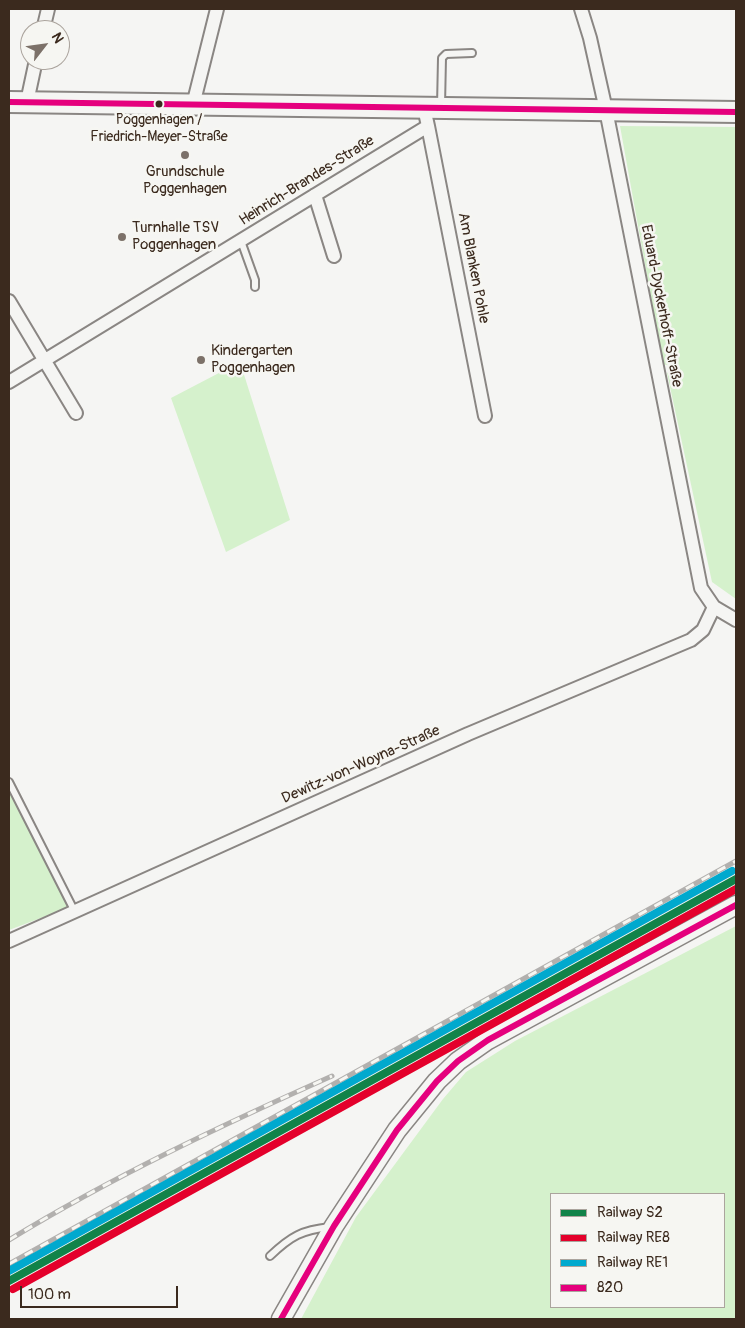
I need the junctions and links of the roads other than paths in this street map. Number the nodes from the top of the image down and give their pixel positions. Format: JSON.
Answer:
{"nodes":[{"id":1,"x":217,"y":9,"type":"edge"},
{"id":2,"x":581,"y":9,"type":"edge"},
{"id":3,"x":472,"y":53,"type":"dead end"},
{"id":4,"x":32,"y":70,"type":"edge"},
{"id":5,"x":18,"y":102,"type":"edge"},
{"id":6,"x":193,"y":105,"type":"junction"},
{"id":7,"x":606,"y":110,"type":"junction"},
{"id":8,"x":736,"y":112,"type":"edge"},
{"id":9,"x":431,"y":114,"type":"junction"},
{"id":10,"x":315,"y":196,"type":"junction"},
{"id":11,"x":241,"y":241,"type":"junction"},
{"id":12,"x":334,"y":256,"type":"dead end"},
{"id":13,"x":255,"y":287,"type":"dead end"},
{"id":14,"x":9,"y":301,"type":"edge"},
{"id":15,"x":45,"y":360,"type":"junction"},
{"id":16,"x":9,"y":382,"type":"edge"},
{"id":17,"x":76,"y":413,"type":"dead end"},
{"id":18,"x":485,"y":416,"type":"dead end"},
{"id":19,"x":714,"y":607,"type":"junction"},
{"id":20,"x":736,"y":620,"type":"edge"},
{"id":21,"x":9,"y":782,"type":"edge"},
{"id":22,"x":736,"y":905,"type":"edge"},
{"id":23,"x":75,"y":912,"type":"junction"},
{"id":24,"x":9,"y":941,"type":"edge"},
{"id":25,"x":334,"y":1226,"type":"junction"},
{"id":26,"x":270,"y":1256,"type":"dead end"},
{"id":27,"x":281,"y":1319,"type":"edge"}],
"edges":[{"from":1,"to":6,"type":"street"},
{"from":2,"to":7,"type":"street","name":"Eduard-Dyckerhoff-Straße"},
{"from":3,"to":9,"type":"lane"},
{"from":4,"to":5,"type":"street"},
{"from":5,"to":6,"type":"main road"},
{"from":6,"to":9,"type":"main road"},
{"from":7,"to":8,"type":"main road"},
{"from":7,"to":9,"type":"main road"},
{"from":7,"to":19,"type":"street","name":"Eduard-Dyckerhoff-Straße"},
{"from":9,"to":10,"type":"street","name":"Heinrich-Brandes-Straße"},
{"from":9,"to":18,"type":"street","name":"Am Blanken Pohle"},
{"from":10,"to":11,"type":"street","name":"Heinrich-Brandes-Straße"},
{"from":10,"to":12,"type":"street"},
{"from":11,"to":13,"type":"lane"},
{"from":11,"to":15,"type":"street","name":"Heinrich-Brandes-Straße"},
{"from":14,"to":15,"type":"street"},
{"from":15,"to":16,"type":"street","name":"Heinrich-Brandes-Straße"},
{"from":15,"to":17,"type":"street"},
{"from":19,"to":20,"type":"street"},
{"from":19,"to":23,"type":"street","name":"Dewitz-von-Woyna-Straße"},
{"from":21,"to":23,"type":"lane"},
{"from":22,"to":25,"type":"street"},
{"from":23,"to":24,"type":"street","name":"Dewitz-von-Woyna-Straße"},
{"from":25,"to":26,"type":"lane"},
{"from":25,"to":27,"type":"street"}]}
